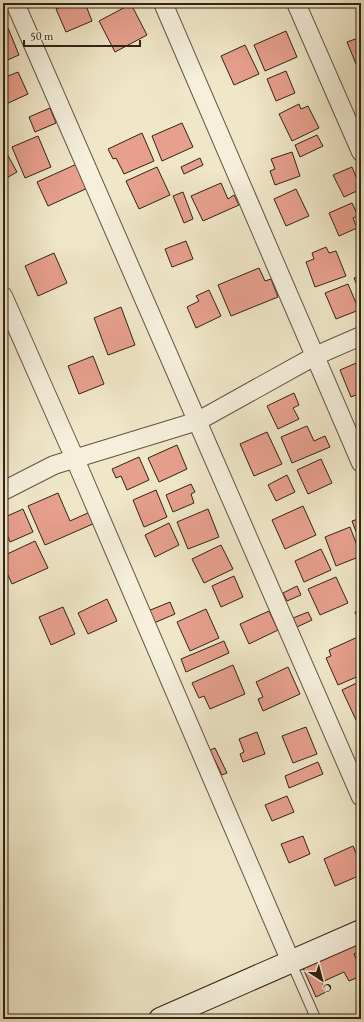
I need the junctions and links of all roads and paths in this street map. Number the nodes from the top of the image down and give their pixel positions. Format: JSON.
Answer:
{"nodes":[{"id":1,"x":15,"y":3,"type":"edge"},
{"id":2,"x":162,"y":3,"type":"edge"},
{"id":3,"x":296,"y":3,"type":"edge"},
{"id":4,"x":361,"y":152,"type":"edge"},
{"id":5,"x":3,"y":296,"type":"edge"},
{"id":6,"x":361,"y":336,"type":"edge"},
{"id":7,"x":315,"y":356,"type":"junction"},
{"id":8,"x":198,"y":422,"type":"junction"},
{"id":9,"x":74,"y":459,"type":"junction"},
{"id":10,"x":361,"y":462,"type":"edge"},
{"id":11,"x":3,"y":491,"type":"edge"},
{"id":12,"x":361,"y":797,"type":"edge"},
{"id":13,"x":361,"y":931,"type":"edge"},
{"id":14,"x":291,"y":962,"type":"junction"},
{"id":15,"x":171,"y":1017,"type":"edge"},
{"id":16,"x":316,"y":1019,"type":"edge"}],
"edges":[{"from":1,"to":8,"type":"street"},
{"from":2,"to":7,"type":"street"},
{"from":3,"to":4,"type":"street"},
{"from":5,"to":9,"type":"street"},
{"from":6,"to":7,"type":"street"},
{"from":7,"to":8,"type":"street"},
{"from":7,"to":10,"type":"street"},
{"from":8,"to":9,"type":"street"},
{"from":8,"to":12,"type":"street"},
{"from":9,"to":11,"type":"street"},
{"from":9,"to":14,"type":"street"},
{"from":13,"to":14,"type":"street"},
{"from":14,"to":15,"type":"street"},
{"from":14,"to":16,"type":"lane"}]}
